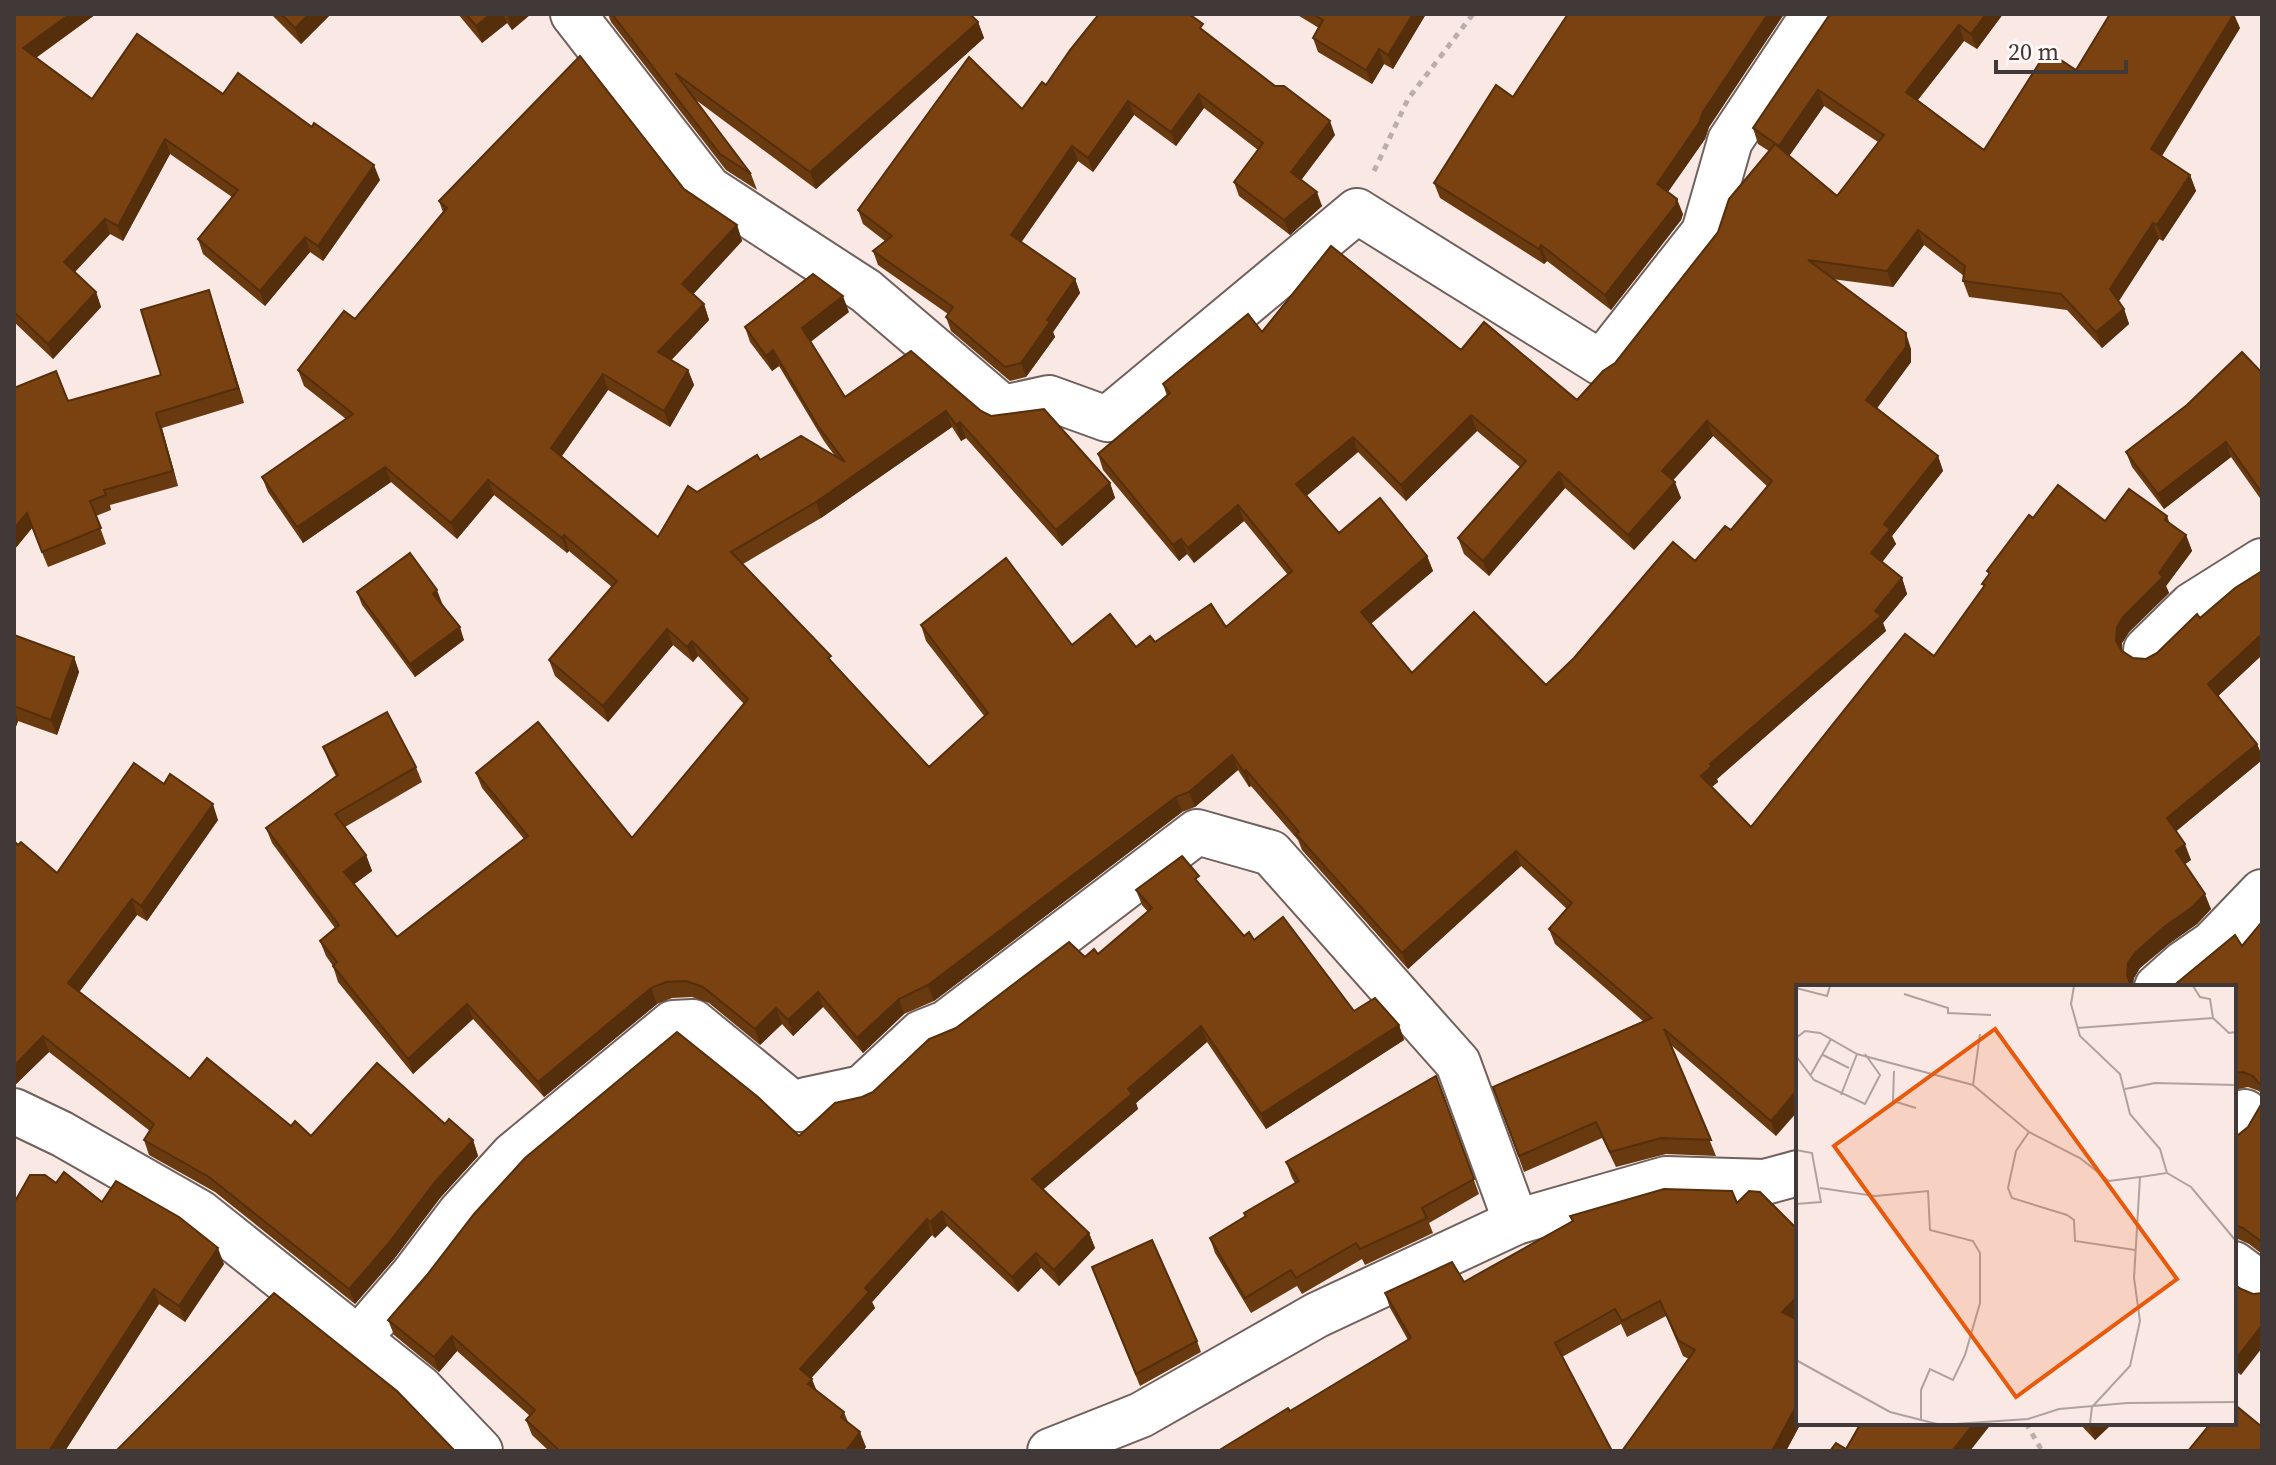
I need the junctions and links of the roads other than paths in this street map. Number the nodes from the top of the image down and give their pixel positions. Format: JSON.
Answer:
{"nodes":[{"id":1,"x":573,"y":14,"type":"edge"},
{"id":2,"x":1818,"y":14,"type":"edge"},
{"id":3,"x":2262,"y":561,"type":"edge"},
{"id":4,"x":2146,"y":650,"type":"dead end"},
{"id":5,"x":2262,"y":892,"type":"edge"},
{"id":6,"x":2159,"y":985,"type":"edge"},
{"id":7,"x":14,"y":1111,"type":"edge"},
{"id":8,"x":1796,"y":1174,"type":"edge"},
{"id":9,"x":1516,"y":1222,"type":"junction"},
{"id":10,"x":2236,"y":1266,"type":"edge"},
{"id":11,"x":2262,"y":1285,"type":"edge"},
{"id":12,"x":358,"y":1339,"type":"junction"},
{"id":13,"x":480,"y":1451,"type":"edge"},
{"id":14,"x":1050,"y":1451,"type":"edge"}],
"edges":[{"from":1,"to":2,"type":"street"},
{"from":3,"to":4,"type":"street"},
{"from":5,"to":6,"type":"street"},
{"from":7,"to":12,"type":"street"},
{"from":8,"to":9,"type":"street"},
{"from":9,"to":12,"type":"street"},
{"from":9,"to":14,"type":"street"},
{"from":10,"to":11,"type":"street"},
{"from":12,"to":13,"type":"street"}]}
